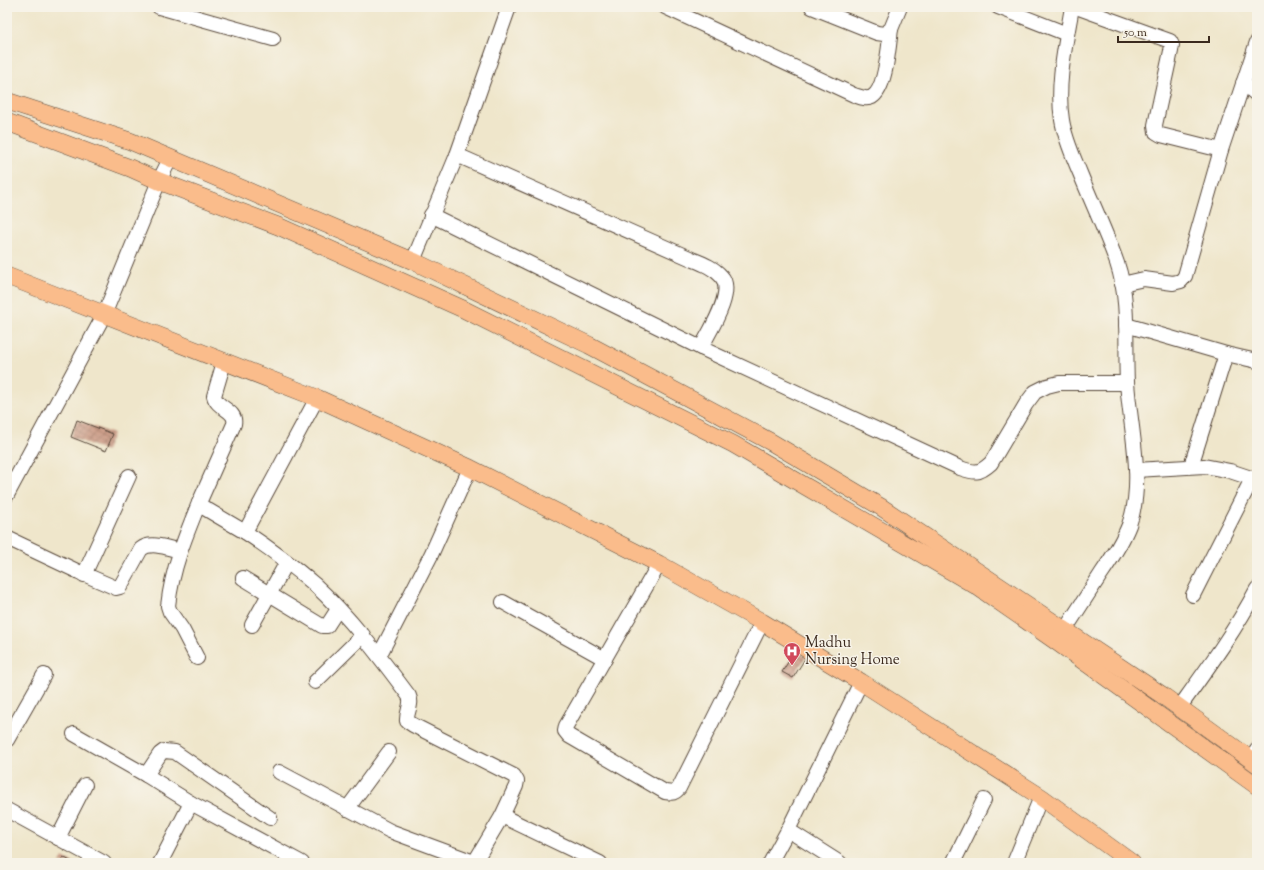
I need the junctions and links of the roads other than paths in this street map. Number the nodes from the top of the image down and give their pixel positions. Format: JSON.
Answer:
{"nodes":[{"id":1,"x":159,"y":7,"type":"edge"},
{"id":2,"x":509,"y":7,"type":"edge"},
{"id":3,"x":665,"y":7,"type":"edge"},
{"id":4,"x":812,"y":7,"type":"edge"},
{"id":5,"x":900,"y":7,"type":"edge"},
{"id":6,"x":998,"y":7,"type":"edge"},
{"id":7,"x":1072,"y":7,"type":"edge"},
{"id":8,"x":1076,"y":7,"type":"edge"},
{"id":9,"x":891,"y":29,"type":"junction"},
{"id":10,"x":1067,"y":34,"type":"junction"},
{"id":11,"x":274,"y":39,"type":"dead end"},
{"id":12,"x":1257,"y":42,"type":"edge"},
{"id":13,"x":1243,"y":83,"type":"junction"},
{"id":14,"x":1257,"y":95,"type":"edge"},
{"id":15,"x":7,"y":101,"type":"edge"},
{"id":16,"x":7,"y":122,"type":"edge"},
{"id":17,"x":1221,"y":150,"type":"junction"},
{"id":18,"x":457,"y":155,"type":"junction"},
{"id":19,"x":170,"y":159,"type":"junction"},
{"id":20,"x":159,"y":180,"type":"junction"},
{"id":21,"x":431,"y":215,"type":"junction"},
{"id":22,"x":413,"y":261,"type":"junction"},
{"id":23,"x":7,"y":276,"type":"edge"},
{"id":24,"x":1122,"y":284,"type":"junction"},
{"id":25,"x":104,"y":314,"type":"junction"},
{"id":26,"x":1126,"y":325,"type":"junction"},
{"id":27,"x":701,"y":348,"type":"junction"},
{"id":28,"x":1226,"y":354,"type":"junction"},
{"id":29,"x":1257,"y":361,"type":"edge"},
{"id":30,"x":224,"y":362,"type":"junction"},
{"id":31,"x":1127,"y":383,"type":"junction"},
{"id":32,"x":317,"y":398,"type":"junction"},
{"id":33,"x":1191,"y":466,"type":"junction"},
{"id":34,"x":470,"y":468,"type":"junction"},
{"id":35,"x":1136,"y":470,"type":"junction"},
{"id":36,"x":129,"y":476,"type":"dead end"},
{"id":37,"x":1255,"y":479,"type":"edge"},
{"id":38,"x":7,"y":495,"type":"edge"},
{"id":39,"x":199,"y":503,"type":"junction"},
{"id":40,"x":245,"y":532,"type":"junction"},
{"id":41,"x":7,"y":538,"type":"edge"},
{"id":42,"x":180,"y":551,"type":"junction"},
{"id":43,"x":287,"y":562,"type":"junction"},
{"id":44,"x":660,"y":564,"type":"junction"},
{"id":45,"x":84,"y":575,"type":"junction"},
{"id":46,"x":243,"y":578,"type":"dead end"},
{"id":47,"x":1257,"y":589,"type":"edge"},
{"id":48,"x":269,"y":594,"type":"junction"},
{"id":49,"x":1193,"y":595,"type":"dead end"},
{"id":50,"x":503,"y":602,"type":"dead end"},
{"id":51,"x":338,"y":609,"type":"junction"},
{"id":52,"x":762,"y":622,"type":"junction"},
{"id":53,"x":252,"y":625,"type":"dead end"},
{"id":54,"x":363,"y":635,"type":"junction"},
{"id":55,"x":1061,"y":636,"type":"junction"},
{"id":56,"x":379,"y":656,"type":"junction"},
{"id":57,"x":197,"y":658,"type":"dead end"},
{"id":58,"x":605,"y":659,"type":"junction"},
{"id":59,"x":44,"y":676,"type":"dead end"},
{"id":60,"x":315,"y":682,"type":"dead end"},
{"id":61,"x":861,"y":682,"type":"junction"},
{"id":62,"x":1180,"y":708,"type":"junction"},
{"id":63,"x":74,"y":734,"type":"dead end"},
{"id":64,"x":7,"y":740,"type":"edge"},
{"id":65,"x":389,"y":752,"type":"dead end"},
{"id":66,"x":1255,"y":758,"type":"edge"},
{"id":67,"x":279,"y":772,"type":"dead end"},
{"id":68,"x":146,"y":775,"type":"junction"},
{"id":69,"x":86,"y":785,"type":"dead end"},
{"id":70,"x":1257,"y":786,"type":"edge"},
{"id":71,"x":1040,"y":796,"type":"junction"},
{"id":72,"x":984,"y":800,"type":"dead end"},
{"id":73,"x":191,"y":803,"type":"junction"},
{"id":74,"x":347,"y":809,"type":"junction"},
{"id":75,"x":7,"y":810,"type":"edge"},
{"id":76,"x":502,"y":816,"type":"junction"},
{"id":77,"x":270,"y":818,"type":"dead end"},
{"id":78,"x":788,"y":830,"type":"junction"},
{"id":79,"x":58,"y":838,"type":"junction"},
{"id":80,"x":104,"y":863,"type":"edge"},
{"id":81,"x":160,"y":863,"type":"edge"},
{"id":82,"x":302,"y":863,"type":"edge"},
{"id":83,"x":474,"y":863,"type":"edge"},
{"id":84,"x":600,"y":863,"type":"edge"},
{"id":85,"x":770,"y":863,"type":"edge"},
{"id":86,"x":840,"y":863,"type":"edge"},
{"id":87,"x":953,"y":863,"type":"edge"},
{"id":88,"x":1014,"y":863,"type":"edge"},
{"id":89,"x":1132,"y":863,"type":"edge"}],
"edges":[{"from":1,"to":11,"type":"street"},
{"from":2,"to":18,"type":"street"},
{"from":3,"to":9,"type":"street"},
{"from":4,"to":9,"type":"street"},
{"from":5,"to":9,"type":"street"},
{"from":6,"to":10,"type":"street"},
{"from":7,"to":10,"type":"street"},
{"from":8,"to":17,"type":"street"},
{"from":10,"to":24,"type":"street"},
{"from":12,"to":13,"type":"street"},
{"from":13,"to":14,"type":"street"},
{"from":13,"to":17,"type":"street"},
{"from":15,"to":19,"type":"main road"},
{"from":16,"to":20,"type":"main road"},
{"from":17,"to":24,"type":"street"},
{"from":18,"to":21,"type":"street"},
{"from":18,"to":27,"type":"street"},
{"from":19,"to":20,"type":"street"},
{"from":19,"to":22,"type":"main road"},
{"from":20,"to":25,"type":"street"},
{"from":20,"to":55,"type":"main road"},
{"from":21,"to":22,"type":"street"},
{"from":21,"to":27,"type":"street"},
{"from":22,"to":55,"type":"main road"},
{"from":23,"to":25,"type":"main road"},
{"from":24,"to":26,"type":"street"},
{"from":25,"to":30,"type":"main road"},
{"from":25,"to":38,"type":"street"},
{"from":26,"to":28,"type":"street"},
{"from":26,"to":31,"type":"street"},
{"from":27,"to":31,"type":"street"},
{"from":28,"to":29,"type":"street"},
{"from":28,"to":33,"type":"street"},
{"from":30,"to":32,"type":"main road"},
{"from":30,"to":39,"type":"street"},
{"from":31,"to":35,"type":"street"},
{"from":32,"to":34,"type":"main road"},
{"from":32,"to":40,"type":"street"},
{"from":33,"to":35,"type":"street"},
{"from":33,"to":37,"type":"street"},
{"from":34,"to":44,"type":"main road"},
{"from":34,"to":56,"type":"street"},
{"from":35,"to":55,"type":"street"},
{"from":36,"to":45,"type":"street"},
{"from":37,"to":49,"type":"street"},
{"from":39,"to":40,"type":"street"},
{"from":39,"to":42,"type":"street"},
{"from":40,"to":43,"type":"street"},
{"from":41,"to":45,"type":"street"},
{"from":42,"to":45,"type":"street"},
{"from":42,"to":57,"type":"street"},
{"from":43,"to":48,"type":"street"},
{"from":43,"to":51,"type":"street"},
{"from":44,"to":52,"type":"main road"},
{"from":44,"to":58,"type":"street"},
{"from":46,"to":48,"type":"street"},
{"from":47,"to":62,"type":"street"},
{"from":48,"to":51,"type":"street"},
{"from":48,"to":53,"type":"street"},
{"from":50,"to":58,"type":"street"},
{"from":51,"to":54,"type":"street"},
{"from":52,"to":58,"type":"street"},
{"from":52,"to":61,"type":"main road"},
{"from":54,"to":56,"type":"street"},
{"from":54,"to":60,"type":"street"},
{"from":55,"to":62,"type":"main road"},
{"from":55,"to":70,"type":"main road"},
{"from":56,"to":76,"type":"street"},
{"from":59,"to":64,"type":"street"},
{"from":61,"to":71,"type":"main road"},
{"from":61,"to":78,"type":"street"},
{"from":62,"to":66,"type":"main road"},
{"from":63,"to":68,"type":"street"},
{"from":65,"to":74,"type":"street"},
{"from":67,"to":74,"type":"street"},
{"from":68,"to":73,"type":"street"},
{"from":68,"to":77,"type":"street"},
{"from":69,"to":79,"type":"street"},
{"from":71,"to":88,"type":"street"},
{"from":71,"to":89,"type":"main road"},
{"from":72,"to":87,"type":"street"},
{"from":73,"to":81,"type":"street"},
{"from":73,"to":82,"type":"street"},
{"from":74,"to":83,"type":"street"},
{"from":75,"to":79,"type":"street"},
{"from":76,"to":83,"type":"street"},
{"from":76,"to":84,"type":"street"},
{"from":78,"to":85,"type":"street"},
{"from":78,"to":86,"type":"street"},
{"from":79,"to":80,"type":"street"}]}
